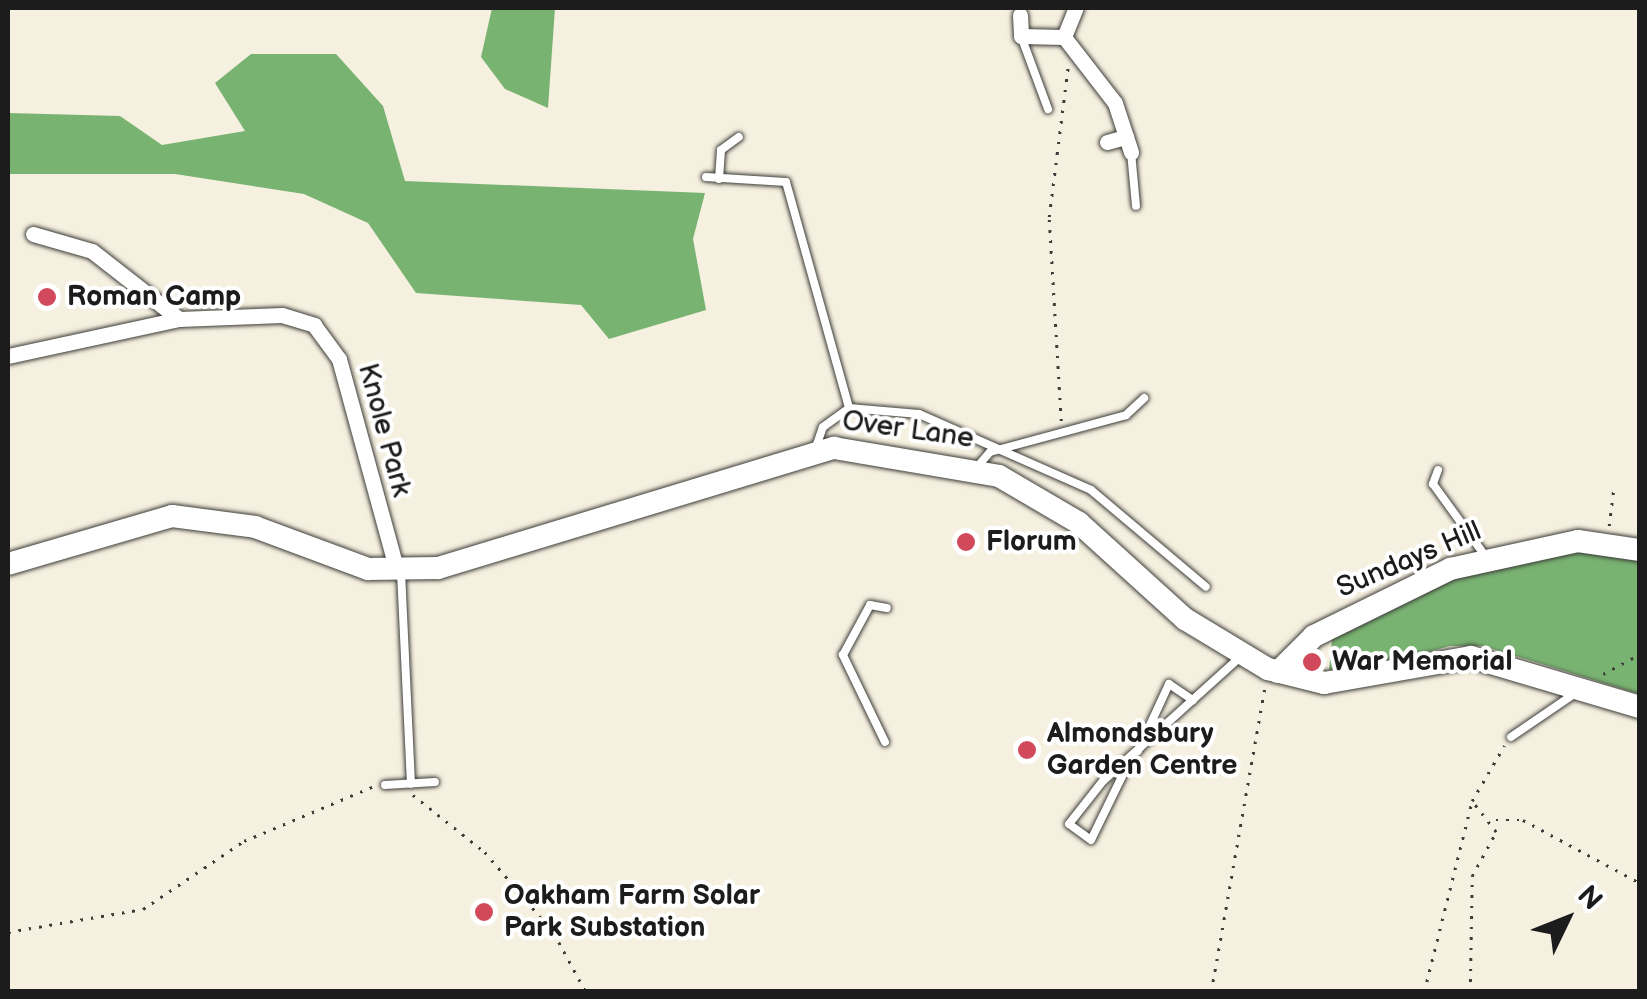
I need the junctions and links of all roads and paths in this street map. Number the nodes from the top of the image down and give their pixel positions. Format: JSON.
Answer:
{"nodes":[{"id":1,"x":1076,"y":8,"type":"edge"},
{"id":2,"x":1020,"y":15,"type":"dead end"},
{"id":3,"x":1021,"y":36,"type":"junction"},
{"id":4,"x":1064,"y":37,"type":"junction"},
{"id":5,"x":1067,"y":67,"type":"dead end"},
{"id":6,"x":1048,"y":110,"type":"dead end"},
{"id":7,"x":739,"y":137,"type":"dead end"},
{"id":8,"x":1107,"y":142,"type":"dead end"},
{"id":9,"x":1128,"y":144,"type":"junction"},
{"id":10,"x":706,"y":178,"type":"dead end"},
{"id":11,"x":719,"y":178,"type":"junction"},
{"id":12,"x":1136,"y":206,"type":"dead end"},
{"id":13,"x":32,"y":234,"type":"dead end"},
{"id":14,"x":179,"y":320,"type":"junction"},
{"id":15,"x":8,"y":356,"type":"edge"},
{"id":16,"x":1144,"y":398,"type":"dead end"},
{"id":17,"x":850,"y":408,"type":"junction"},
{"id":18,"x":1061,"y":433,"type":"junction"},
{"id":19,"x":815,"y":450,"type":"junction"},
{"id":20,"x":983,"y":460,"type":"junction"},
{"id":21,"x":1438,"y":470,"type":"dead end"},
{"id":22,"x":1614,"y":486,"type":"dead end"},
{"id":23,"x":1608,"y":542,"type":"junction"},
{"id":24,"x":1640,"y":550,"type":"edge"},
{"id":25,"x":1486,"y":557,"type":"junction"},
{"id":26,"x":8,"y":564,"type":"edge"},
{"id":27,"x":399,"y":572,"type":"junction"},
{"id":28,"x":1206,"y":588,"type":"dead end"},
{"id":29,"x":887,"y":608,"type":"dead end"},
{"id":30,"x":1639,"y":654,"type":"edge"},
{"id":31,"x":1242,"y":655,"type":"junction"},
{"id":32,"x":1273,"y":670,"type":"junction"},
{"id":33,"x":1581,"y":688,"type":"junction"},
{"id":34,"x":1194,"y":700,"type":"junction"},
{"id":35,"x":1640,"y":707,"type":"edge"},
{"id":36,"x":1511,"y":737,"type":"joint"},
{"id":37,"x":885,"y":742,"type":"dead end"},
{"id":38,"x":1135,"y":754,"type":"junction"},
{"id":39,"x":435,"y":782,"type":"dead end"},
{"id":40,"x":385,"y":784,"type":"joint"},
{"id":41,"x":412,"y":784,"type":"junction"},
{"id":42,"x":1472,"y":801,"type":"junction"},
{"id":43,"x":1494,"y":820,"type":"junction"},
{"id":44,"x":1640,"y":883,"type":"edge"},
{"id":45,"x":8,"y":932,"type":"edge"},
{"id":46,"x":586,"y":992,"type":"edge"},
{"id":47,"x":1212,"y":992,"type":"edge"},
{"id":48,"x":1424,"y":992,"type":"edge"},
{"id":49,"x":1470,"y":992,"type":"edge"}],
"edges":[{"from":1,"to":4,"type":"street"},
{"from":2,"to":3,"type":"street"},
{"from":3,"to":4,"type":"street"},
{"from":3,"to":6,"type":"lane"},
{"from":4,"to":9,"type":"street"},
{"from":5,"to":18,"type":"path"},
{"from":7,"to":11,"type":"lane"},
{"from":8,"to":9,"type":"street"},
{"from":9,"to":12,"type":"lane"},
{"from":10,"to":11,"type":"lane"},
{"from":11,"to":17,"type":"lane"},
{"from":13,"to":14,"type":"street"},
{"from":14,"to":15,"type":"street","name":"Knole Park"},
{"from":14,"to":27,"type":"street","name":"Knole Park"},
{"from":16,"to":18,"type":"lane"},
{"from":17,"to":19,"type":"lane"},
{"from":17,"to":20,"type":"lane"},
{"from":18,"to":20,"type":"lane"},
{"from":19,"to":20,"type":"street","name":"Over Lane"},
{"from":19,"to":27,"type":"street","name":"Over Lane"},
{"from":20,"to":28,"type":"lane"},
{"from":20,"to":31,"type":"street","name":"Over Lane"},
{"from":21,"to":25,"type":"lane"},
{"from":22,"to":23,"type":"path"},
{"from":23,"to":24,"type":"street","name":"Sundays Hill"},
{"from":23,"to":25,"type":"street","name":"Sundays Hill"},
{"from":25,"to":32,"type":"street","name":"Sundays Hill"},
{"from":26,"to":27,"type":"street","name":"Over Lane"},
{"from":27,"to":41,"type":"lane"},
{"from":29,"to":37,"type":"lane"},
{"from":30,"to":33,"type":"path"},
{"from":31,"to":32,"type":"street","name":"Over Lane"},
{"from":31,"to":34,"type":"lane"},
{"from":32,"to":33,"type":"street","name":"Over Lane"},
{"from":32,"to":47,"type":"path"},
{"from":33,"to":35,"type":"street","name":"Over Lane"},
{"from":33,"to":36,"type":"lane"},
{"from":34,"to":38,"type":"lane"},
{"from":34,"to":38,"type":"lane"},
{"from":36,"to":42,"type":"path"},
{"from":38,"to":38,"type":"lane"},
{"from":39,"to":41,"type":"lane"},
{"from":40,"to":41,"type":"lane"},
{"from":40,"to":45,"type":"path"},
{"from":41,"to":46,"type":"path"},
{"from":42,"to":43,"type":"path"},
{"from":42,"to":48,"type":"path"},
{"from":43,"to":44,"type":"path"},
{"from":43,"to":49,"type":"path"}]}
